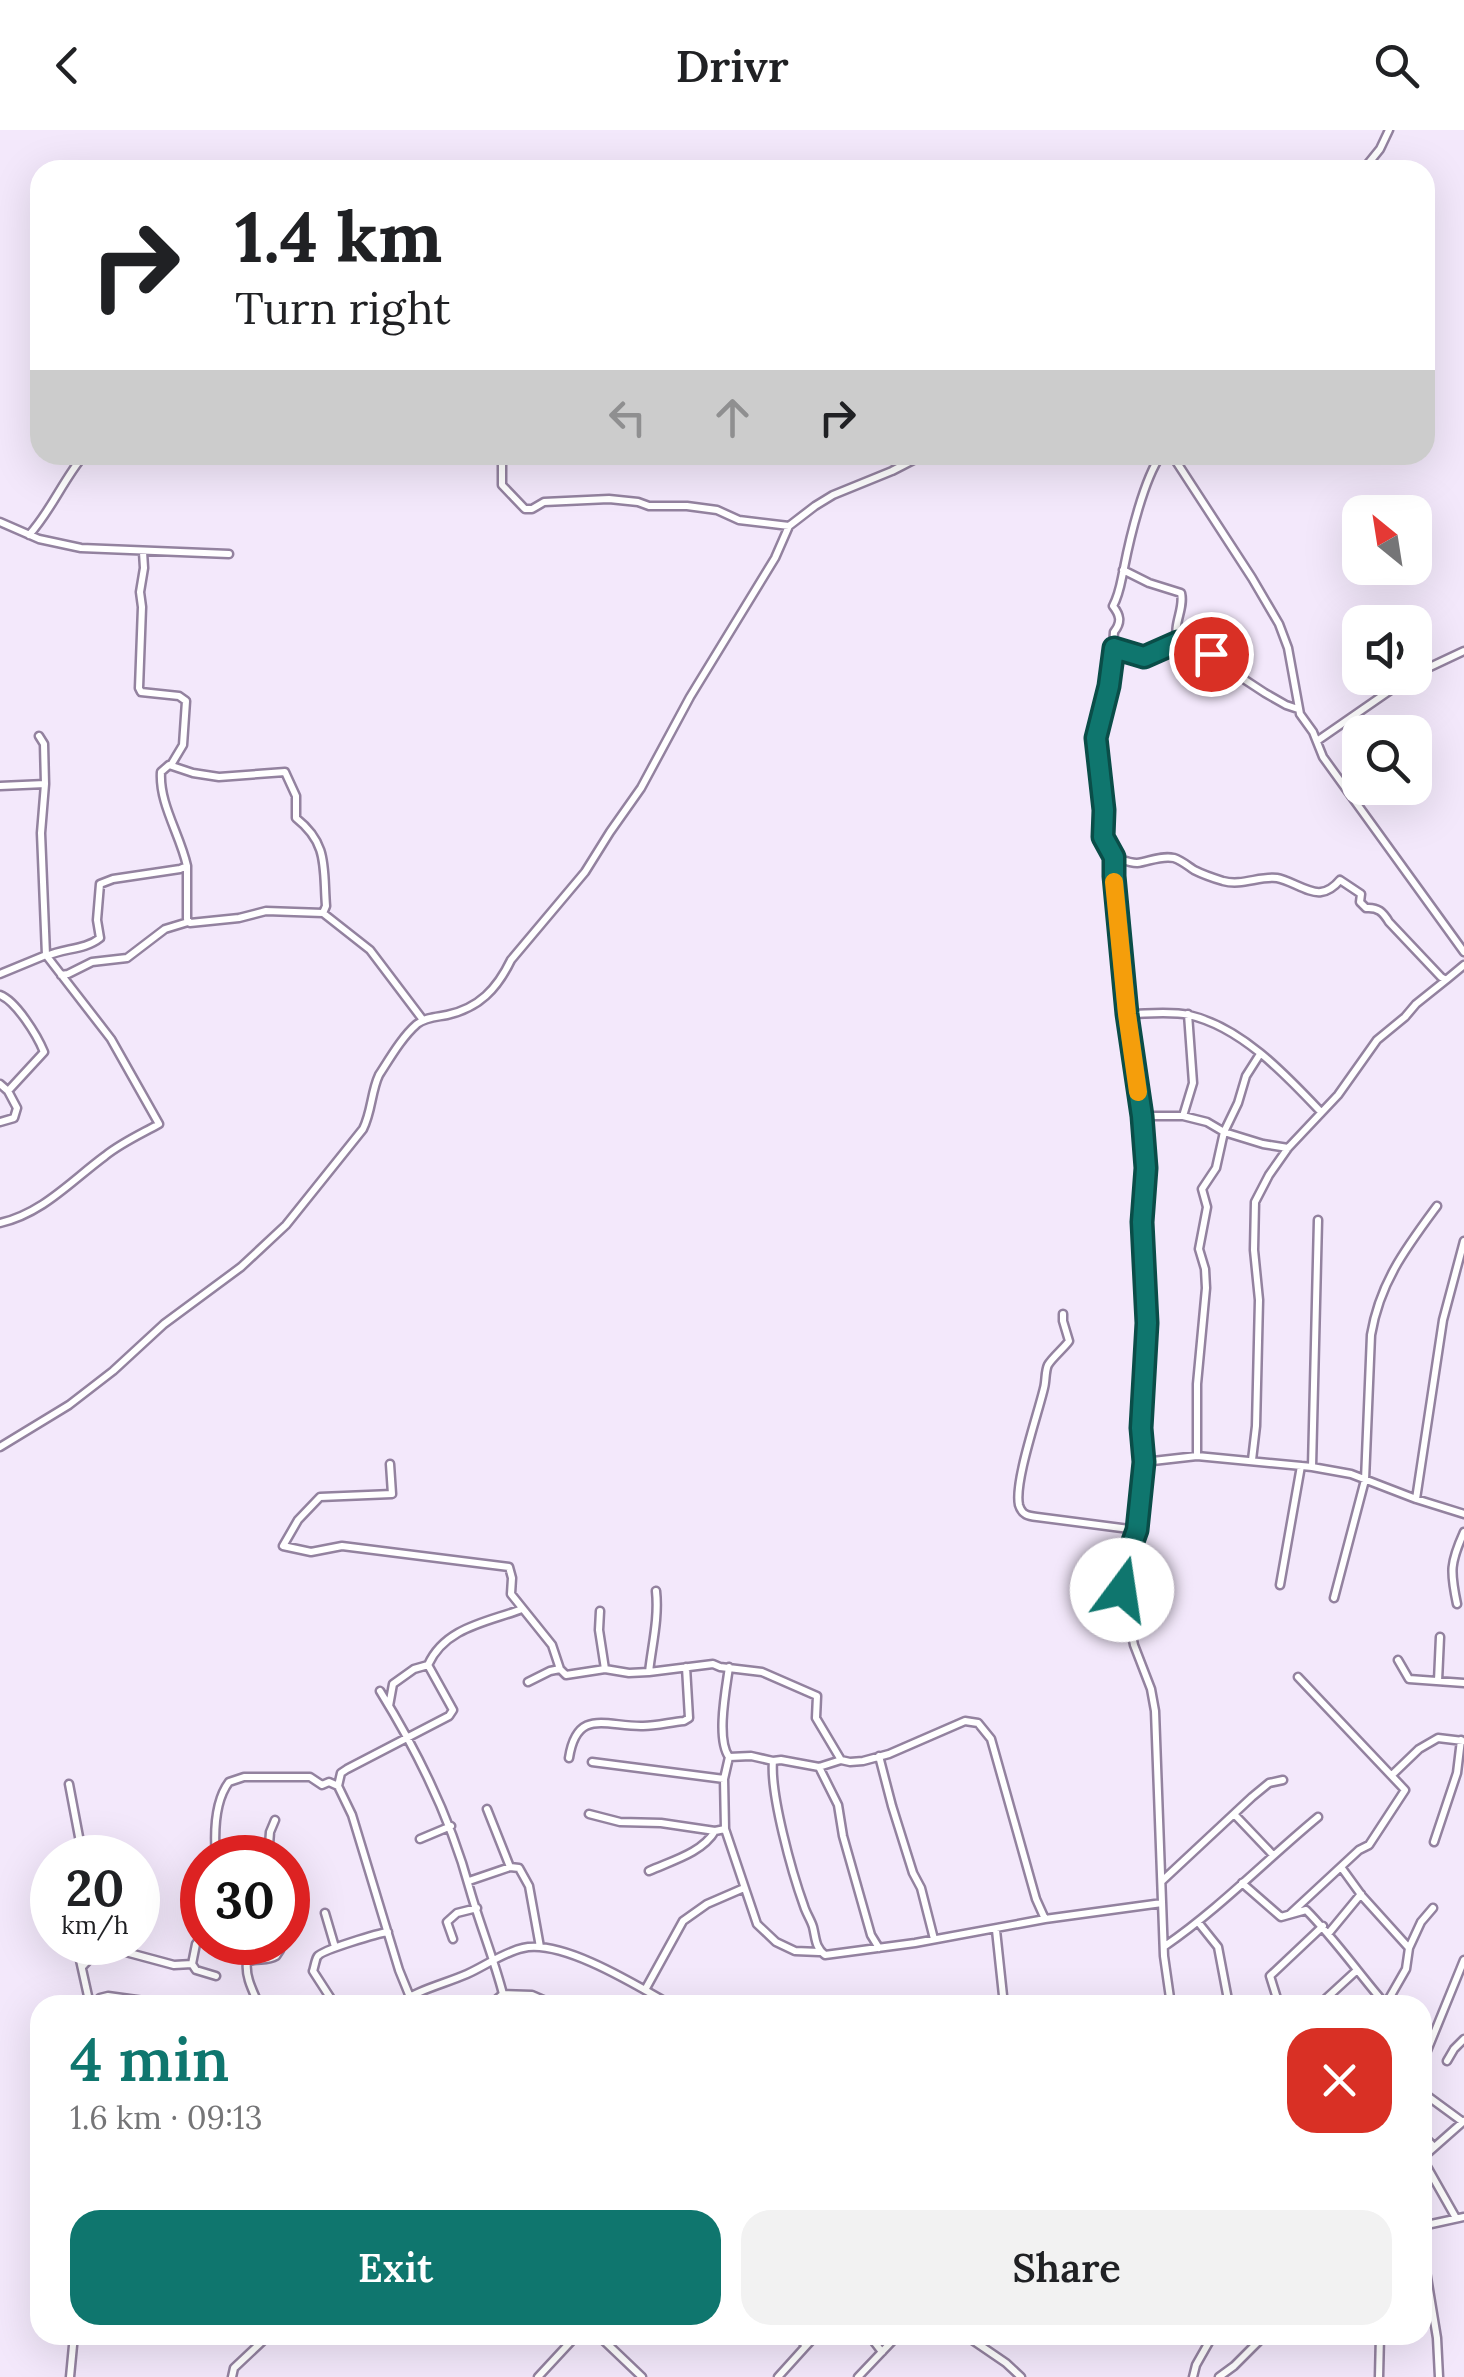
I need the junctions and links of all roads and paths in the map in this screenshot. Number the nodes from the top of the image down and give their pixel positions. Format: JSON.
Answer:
{"nodes":[{"id":1,"x":1389,"y":130,"type":"edge"},
{"id":2,"x":1371,"y":160,"type":"edge"},
{"id":3,"x":76,"y":465,"type":"edge"},
{"id":4,"x":502,"y":465,"type":"edge"},
{"id":5,"x":904,"y":465,"type":"edge"},
{"id":6,"x":1156,"y":465,"type":"edge"},
{"id":7,"x":1179,"y":465,"type":"edge"},
{"id":8,"x":0,"y":522,"type":"edge"},
{"id":9,"x":789,"y":526,"type":"junction"},
{"id":10,"x":29,"y":536,"type":"junction"},
{"id":11,"x":144,"y":552,"type":"junction"},
{"id":12,"x":229,"y":554,"type":"dead end"},
{"id":13,"x":1123,"y":570,"type":"junction"},
{"id":14,"x":1178,"y":642,"type":"junction"},
{"id":15,"x":1114,"y":648,"type":"junction"},
{"id":16,"x":1464,"y":650,"type":"edge"},
{"id":17,"x":1432,"y":666,"type":"edge"},
{"id":18,"x":1383,"y":695,"type":"edge"},
{"id":19,"x":1298,"y":709,"type":"junction"},
{"id":20,"x":40,"y":736,"type":"dead end"},
{"id":21,"x":1316,"y":741,"type":"junction"},
{"id":22,"x":171,"y":765,"type":"junction"},
{"id":23,"x":45,"y":784,"type":"junction"},
{"id":24,"x":0,"y":786,"type":"edge"},
{"id":25,"x":1114,"y":857,"type":"junction"},
{"id":26,"x":187,"y":866,"type":"junction"},
{"id":27,"x":323,"y":913,"type":"junction"},
{"id":28,"x":188,"y":922,"type":"junction"},
{"id":29,"x":1464,"y":952,"type":"edge"},
{"id":30,"x":46,"y":955,"type":"junction"},
{"id":31,"x":1464,"y":965,"type":"edge"},
{"id":32,"x":0,"y":974,"type":"edge"},
{"id":33,"x":60,"y":974,"type":"junction"},
{"id":34,"x":1446,"y":980,"type":"junction"},
{"id":35,"x":0,"y":994,"type":"edge"},
{"id":36,"x":1127,"y":1014,"type":"junction"},
{"id":37,"x":1188,"y":1014,"type":"junction"},
{"id":38,"x":424,"y":1020,"type":"junction"},
{"id":39,"x":1260,"y":1054,"type":"junction"},
{"id":40,"x":0,"y":1084,"type":"edge"},
{"id":41,"x":8,"y":1090,"type":"junction"},
{"id":42,"x":1320,"y":1111,"type":"junction"},
{"id":43,"x":1142,"y":1116,"type":"junction"},
{"id":44,"x":1184,"y":1116,"type":"junction"},
{"id":45,"x":0,"y":1122,"type":"edge"},
{"id":46,"x":1224,"y":1132,"type":"junction"},
{"id":47,"x":1288,"y":1148,"type":"junction"},
{"id":48,"x":1436,"y":1206,"type":"dead end"},
{"id":49,"x":1318,"y":1220,"type":"dead end"},
{"id":50,"x":0,"y":1223,"type":"edge"},
{"id":51,"x":1464,"y":1240,"type":"edge"},
{"id":52,"x":1063,"y":1314,"type":"dead end"},
{"id":53,"x":0,"y":1447,"type":"edge"},
{"id":54,"x":1196,"y":1456,"type":"junction"},
{"id":55,"x":1252,"y":1460,"type":"junction"},
{"id":56,"x":1144,"y":1462,"type":"junction"},
{"id":57,"x":390,"y":1464,"type":"dead end"},
{"id":58,"x":1301,"y":1466,"type":"junction"},
{"id":59,"x":1312,"y":1467,"type":"junction"},
{"id":60,"x":1365,"y":1480,"type":"junction"},
{"id":61,"x":1416,"y":1500,"type":"junction"},
{"id":62,"x":1464,"y":1514,"type":"edge"},
{"id":63,"x":1137,"y":1530,"type":"junction"},
{"id":64,"x":1464,"y":1532,"type":"edge"},
{"id":65,"x":1280,"y":1585,"type":"dead end"},
{"id":66,"x":656,"y":1591,"type":"dead end"},
{"id":67,"x":1334,"y":1598,"type":"dead end"},
{"id":68,"x":1457,"y":1604,"type":"dead end"},
{"id":69,"x":522,"y":1608,"type":"junction"},
{"id":70,"x":600,"y":1611,"type":"dead end"},
{"id":71,"x":1440,"y":1638,"type":"dead end"},
{"id":72,"x":1398,"y":1660,"type":"dead end"},
{"id":73,"x":428,"y":1665,"type":"junction"},
{"id":74,"x":686,"y":1666,"type":"junction"},
{"id":75,"x":729,"y":1667,"type":"junction"},
{"id":76,"x":560,"y":1669,"type":"junction"},
{"id":77,"x":605,"y":1670,"type":"junction"},
{"id":78,"x":649,"y":1672,"type":"junction"},
{"id":79,"x":1298,"y":1677,"type":"dead end"},
{"id":80,"x":1438,"y":1681,"type":"junction"},
{"id":81,"x":528,"y":1682,"type":"dead end"},
{"id":82,"x":1464,"y":1683,"type":"edge"},
{"id":83,"x":380,"y":1692,"type":"dead end"},
{"id":84,"x":390,"y":1706,"type":"junction"},
{"id":85,"x":406,"y":1737,"type":"junction"},
{"id":86,"x":1462,"y":1741,"type":"edge"},
{"id":87,"x":879,"y":1756,"type":"junction"},
{"id":88,"x":729,"y":1757,"type":"junction"},
{"id":89,"x":569,"y":1758,"type":"dead end"},
{"id":90,"x":841,"y":1760,"type":"junction"},
{"id":91,"x":773,"y":1761,"type":"junction"},
{"id":92,"x":592,"y":1762,"type":"dead end"},
{"id":93,"x":819,"y":1768,"type":"junction"},
{"id":94,"x":1392,"y":1774,"type":"junction"},
{"id":95,"x":724,"y":1779,"type":"junction"},
{"id":96,"x":1283,"y":1780,"type":"dead end"},
{"id":97,"x":69,"y":1784,"type":"dead end"},
{"id":98,"x":338,"y":1786,"type":"junction"},
{"id":99,"x":487,"y":1809,"type":"dead end"},
{"id":100,"x":589,"y":1814,"type":"dead end"},
{"id":101,"x":1234,"y":1814,"type":"junction"},
{"id":102,"x":1318,"y":1817,"type":"dead end"},
{"id":103,"x":276,"y":1820,"type":"dead end"},
{"id":104,"x":451,"y":1826,"type":"junction"},
{"id":105,"x":725,"y":1829,"type":"junction"},
{"id":106,"x":716,"y":1831,"type":"junction"},
{"id":107,"x":79,"y":1835,"type":"edge"},
{"id":108,"x":214,"y":1835,"type":"edge"},
{"id":109,"x":270,"y":1835,"type":"edge"},
{"id":110,"x":420,"y":1840,"type":"dead end"},
{"id":111,"x":1434,"y":1842,"type":"dead end"},
{"id":112,"x":1272,"y":1854,"type":"junction"},
{"id":113,"x":1341,"y":1866,"type":"junction"},
{"id":114,"x":510,"y":1868,"type":"junction"},
{"id":115,"x":649,"y":1871,"type":"dead end"},
{"id":116,"x":469,"y":1881,"type":"junction"},
{"id":117,"x":1161,"y":1882,"type":"junction"},
{"id":118,"x":1242,"y":1883,"type":"junction"},
{"id":119,"x":744,"y":1888,"type":"junction"},
{"id":120,"x":1360,"y":1894,"type":"junction"},
{"id":121,"x":1162,"y":1903,"type":"junction"},
{"id":122,"x":477,"y":1908,"type":"junction"},
{"id":123,"x":1433,"y":1908,"type":"dead end"},
{"id":124,"x":324,"y":1913,"type":"dead end"},
{"id":125,"x":1290,"y":1914,"type":"junction"},
{"id":126,"x":1044,"y":1919,"type":"junction"},
{"id":127,"x":1198,"y":1922,"type":"junction"},
{"id":128,"x":996,"y":1930,"type":"junction"},
{"id":129,"x":1325,"y":1930,"type":"junction"},
{"id":130,"x":388,"y":1932,"type":"junction"},
{"id":131,"x":453,"y":1939,"type":"dead end"},
{"id":132,"x":934,"y":1940,"type":"junction"},
{"id":133,"x":335,"y":1947,"type":"junction"},
{"id":134,"x":540,"y":1947,"type":"junction"},
{"id":135,"x":1164,"y":1947,"type":"junction"},
{"id":136,"x":879,"y":1948,"type":"junction"},
{"id":137,"x":1408,"y":1948,"type":"junction"},
{"id":138,"x":820,"y":1952,"type":"junction"},
{"id":139,"x":1464,"y":1960,"type":"edge"},
{"id":140,"x":495,"y":1961,"type":"junction"},
{"id":141,"x":180,"y":1965,"type":"edge"},
{"id":142,"x":193,"y":1965,"type":"edge"},
{"id":143,"x":246,"y":1965,"type":"edge"},
{"id":144,"x":82,"y":1966,"type":"joint"},
{"id":145,"x":1356,"y":1971,"type":"junction"},
{"id":146,"x":216,"y":1976,"type":"dead end"},
{"id":147,"x":646,"y":1990,"type":"junction"},
{"id":148,"x":503,"y":1994,"type":"joint"},
{"id":149,"x":89,"y":1995,"type":"edge"},
{"id":150,"x":255,"y":1995,"type":"edge"},
{"id":151,"x":328,"y":1995,"type":"edge"},
{"id":152,"x":409,"y":1995,"type":"edge"},
{"id":153,"x":415,"y":1995,"type":"edge"},
{"id":154,"x":532,"y":1995,"type":"edge"},
{"id":155,"x":654,"y":1995,"type":"edge"},
{"id":156,"x":1003,"y":1995,"type":"edge"},
{"id":157,"x":1170,"y":1995,"type":"edge"},
{"id":158,"x":1227,"y":1995,"type":"edge"},
{"id":159,"x":1276,"y":1995,"type":"edge"},
{"id":160,"x":1331,"y":1995,"type":"edge"},
{"id":161,"x":1377,"y":1995,"type":"edge"},
{"id":162,"x":1392,"y":1995,"type":"edge"},
{"id":163,"x":1432,"y":2034,"type":"edge"},
{"id":164,"x":1464,"y":2039,"type":"edge"},
{"id":165,"x":1447,"y":2062,"type":"dead end"},
{"id":166,"x":1432,"y":2099,"type":"edge"},
{"id":167,"x":1464,"y":2122,"type":"edge"},
{"id":168,"x":1432,"y":2146,"type":"edge"},
{"id":169,"x":1434,"y":2148,"type":"joint"},
{"id":170,"x":1432,"y":2174,"type":"edge"},
{"id":171,"x":1460,"y":2218,"type":"edge"},
{"id":172,"x":1432,"y":2224,"type":"edge"},
{"id":173,"x":1432,"y":2299,"type":"edge"},
{"id":174,"x":73,"y":2345,"type":"edge"},
{"id":175,"x":259,"y":2345,"type":"edge"},
{"id":176,"x":568,"y":2345,"type":"edge"},
{"id":177,"x":608,"y":2345,"type":"edge"},
{"id":178,"x":877,"y":2345,"type":"edge"},
{"id":179,"x":889,"y":2345,"type":"edge"},
{"id":180,"x":980,"y":2345,"type":"edge"},
{"id":181,"x":1208,"y":2345,"type":"edge"},
{"id":182,"x":1254,"y":2345,"type":"edge"},
{"id":183,"x":1380,"y":2345,"type":"edge"},
{"id":184,"x":806,"y":2346,"type":"edge"},
{"id":185,"x":882,"y":2352,"type":"junction"},
{"id":186,"x":70,"y":2377,"type":"edge"},
{"id":187,"x":232,"y":2377,"type":"edge"},
{"id":188,"x":538,"y":2377,"type":"edge"},
{"id":189,"x":642,"y":2377,"type":"edge"},
{"id":190,"x":778,"y":2377,"type":"edge"},
{"id":191,"x":858,"y":2377,"type":"edge"},
{"id":192,"x":1021,"y":2377,"type":"edge"},
{"id":193,"x":1193,"y":2377,"type":"edge"},
{"id":194,"x":1220,"y":2377,"type":"edge"},
{"id":195,"x":1380,"y":2377,"type":"edge"},
{"id":196,"x":1438,"y":2377,"type":"edge"}],
"edges":[{"from":1,"to":2,"type":"street"},
{"from":3,"to":10,"type":"street"},
{"from":4,"to":9,"type":"street"},
{"from":5,"to":9,"type":"street"},
{"from":6,"to":13,"type":"street"},
{"from":7,"to":19,"type":"street"},
{"from":8,"to":10,"type":"street"},
{"from":9,"to":38,"type":"street"},
{"from":10,"to":11,"type":"street"},
{"from":11,"to":12,"type":"street"},
{"from":11,"to":22,"type":"street"},
{"from":13,"to":14,"type":"street"},
{"from":13,"to":15,"type":"street"},
{"from":14,"to":15,"type":"street"},
{"from":14,"to":19,"type":"street"},
{"from":15,"to":25,"type":"street"},
{"from":16,"to":17,"type":"street"},
{"from":18,"to":21,"type":"street"},
{"from":19,"to":21,"type":"street"},
{"from":20,"to":23,"type":"street"},
{"from":21,"to":29,"type":"street"},
{"from":22,"to":26,"type":"street"},
{"from":22,"to":27,"type":"street"},
{"from":23,"to":24,"type":"street"},
{"from":23,"to":30,"type":"street"},
{"from":25,"to":34,"type":"street"},
{"from":25,"to":36,"type":"street"},
{"from":26,"to":28,"type":"street"},
{"from":26,"to":30,"type":"street"},
{"from":27,"to":28,"type":"street"},
{"from":27,"to":38,"type":"street"},
{"from":28,"to":33,"type":"street"},
{"from":30,"to":32,"type":"street"},
{"from":30,"to":33,"type":"street"},
{"from":31,"to":34,"type":"street"},
{"from":33,"to":50,"type":"street"},
{"from":34,"to":42,"type":"street"},
{"from":35,"to":41,"type":"street"},
{"from":36,"to":37,"type":"street"},
{"from":36,"to":43,"type":"street"},
{"from":37,"to":39,"type":"street"},
{"from":37,"to":44,"type":"street"},
{"from":38,"to":53,"type":"street"},
{"from":39,"to":42,"type":"street"},
{"from":39,"to":46,"type":"street"},
{"from":40,"to":41,"type":"street"},
{"from":41,"to":45,"type":"street"},
{"from":42,"to":47,"type":"street"},
{"from":43,"to":44,"type":"street"},
{"from":43,"to":56,"type":"street"},
{"from":44,"to":46,"type":"street"},
{"from":46,"to":47,"type":"street"},
{"from":46,"to":54,"type":"street"},
{"from":47,"to":55,"type":"street"},
{"from":48,"to":60,"type":"street"},
{"from":49,"to":59,"type":"street"},
{"from":51,"to":61,"type":"street"},
{"from":52,"to":63,"type":"street"},
{"from":54,"to":55,"type":"street"},
{"from":54,"to":56,"type":"street"},
{"from":55,"to":58,"type":"street"},
{"from":56,"to":63,"type":"street"},
{"from":57,"to":69,"type":"street"},
{"from":58,"to":59,"type":"street"},
{"from":58,"to":65,"type":"street"},
{"from":59,"to":60,"type":"street"},
{"from":60,"to":61,"type":"street"},
{"from":60,"to":67,"type":"street"},
{"from":61,"to":62,"type":"street"},
{"from":63,"to":117,"type":"street"},
{"from":64,"to":68,"type":"street"},
{"from":66,"to":78,"type":"street"},
{"from":69,"to":73,"type":"street"},
{"from":69,"to":76,"type":"street"},
{"from":70,"to":77,"type":"street"},
{"from":71,"to":80,"type":"street"},
{"from":72,"to":80,"type":"street"},
{"from":73,"to":84,"type":"street"},
{"from":73,"to":85,"type":"street"},
{"from":74,"to":75,"type":"street"},
{"from":74,"to":78,"type":"street"},
{"from":74,"to":89,"type":"street"},
{"from":75,"to":88,"type":"street"},
{"from":75,"to":90,"type":"street"},
{"from":76,"to":77,"type":"street"},
{"from":76,"to":81,"type":"street"},
{"from":77,"to":78,"type":"street"},
{"from":79,"to":94,"type":"street"},
{"from":80,"to":82,"type":"street"},
{"from":83,"to":84,"type":"street"},
{"from":84,"to":85,"type":"street"},
{"from":85,"to":98,"type":"street"},
{"from":85,"to":104,"type":"street"},
{"from":86,"to":94,"type":"street"},
{"from":86,"to":111,"type":"street"},
{"from":87,"to":90,"type":"street"},
{"from":87,"to":126,"type":"street"},
{"from":87,"to":132,"type":"street"},
{"from":88,"to":91,"type":"street"},
{"from":88,"to":95,"type":"street"},
{"from":90,"to":93,"type":"street"},
{"from":91,"to":93,"type":"street"},
{"from":91,"to":138,"type":"street"},
{"from":92,"to":95,"type":"street"},
{"from":93,"to":136,"type":"street"},
{"from":94,"to":113,"type":"street"},
{"from":95,"to":105,"type":"street"},
{"from":96,"to":101,"type":"street"},
{"from":97,"to":107,"type":"street"},
{"from":98,"to":108,"type":"street"},
{"from":98,"to":130,"type":"street"},
{"from":99,"to":114,"type":"street"},
{"from":100,"to":106,"type":"street"},
{"from":101,"to":112,"type":"street"},
{"from":101,"to":117,"type":"street"},
{"from":102,"to":112,"type":"street"},
{"from":103,"to":109,"type":"street"},
{"from":104,"to":110,"type":"street"},
{"from":104,"to":116,"type":"street"},
{"from":105,"to":106,"type":"street"},
{"from":105,"to":119,"type":"street"},
{"from":106,"to":115,"type":"street"},
{"from":112,"to":118,"type":"street"},
{"from":113,"to":120,"type":"street"},
{"from":113,"to":125,"type":"street"},
{"from":114,"to":116,"type":"street"},
{"from":114,"to":134,"type":"street"},
{"from":116,"to":122,"type":"street"},
{"from":117,"to":121,"type":"street"},
{"from":118,"to":125,"type":"street"},
{"from":118,"to":127,"type":"street"},
{"from":119,"to":138,"type":"street"},
{"from":119,"to":147,"type":"street"},
{"from":120,"to":129,"type":"street"},
{"from":120,"to":137,"type":"street"},
{"from":121,"to":126,"type":"street"},
{"from":121,"to":135,"type":"street"},
{"from":122,"to":131,"type":"street"},
{"from":122,"to":140,"type":"street"},
{"from":123,"to":137,"type":"street"},
{"from":124,"to":133,"type":"street"},
{"from":125,"to":129,"type":"street"},
{"from":126,"to":128,"type":"street"},
{"from":127,"to":135,"type":"street"},
{"from":127,"to":158,"type":"street"},
{"from":128,"to":132,"type":"street"},
{"from":128,"to":156,"type":"street"},
{"from":129,"to":145,"type":"street"},
{"from":129,"to":159,"type":"street"},
{"from":130,"to":133,"type":"street"},
{"from":130,"to":152,"type":"street"},
{"from":132,"to":136,"type":"street"},
{"from":133,"to":151,"type":"street"},
{"from":134,"to":140,"type":"street"},
{"from":134,"to":147,"type":"street"},
{"from":135,"to":157,"type":"street"},
{"from":136,"to":138,"type":"street"},
{"from":137,"to":162,"type":"street"},
{"from":139,"to":163,"type":"street"},
{"from":140,"to":148,"type":"street"},
{"from":140,"to":153,"type":"street"},
{"from":141,"to":144,"type":"street"},
{"from":142,"to":146,"type":"street"},
{"from":143,"to":150,"type":"street"},
{"from":144,"to":149,"type":"street"},
{"from":145,"to":160,"type":"street"},
{"from":145,"to":161,"type":"street"},
{"from":147,"to":155,"type":"street"},
{"from":148,"to":154,"type":"street"},
{"from":164,"to":165,"type":"street"},
{"from":166,"to":167,"type":"street"},
{"from":167,"to":169,"type":"street"},
{"from":168,"to":169,"type":"street"},
{"from":170,"to":171,"type":"street"},
{"from":171,"to":172,"type":"street"},
{"from":173,"to":196,"type":"street"},
{"from":174,"to":186,"type":"street"},
{"from":175,"to":187,"type":"street"},
{"from":176,"to":188,"type":"street"},
{"from":177,"to":189,"type":"street"},
{"from":178,"to":185,"type":"street"},
{"from":179,"to":185,"type":"street"},
{"from":180,"to":192,"type":"street"},
{"from":181,"to":193,"type":"street"},
{"from":182,"to":194,"type":"street"},
{"from":183,"to":195,"type":"street"},
{"from":184,"to":190,"type":"street"},
{"from":185,"to":191,"type":"street"}]}
